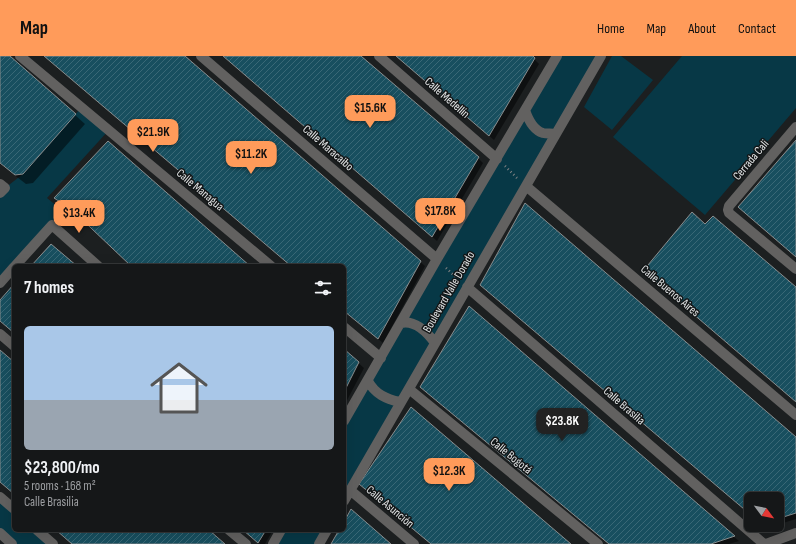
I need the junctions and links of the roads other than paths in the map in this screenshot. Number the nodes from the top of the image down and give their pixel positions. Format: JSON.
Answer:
{"nodes":[{"id":1,"x":20,"y":56,"type":"edge"},
{"id":2,"x":201,"y":56,"type":"edge"},
{"id":3,"x":379,"y":56,"type":"edge"},
{"id":4,"x":557,"y":56,"type":"edge"},
{"id":5,"x":601,"y":56,"type":"edge"},
{"id":6,"x":525,"y":110,"type":"junction"},
{"id":7,"x":796,"y":128,"type":"edge"},
{"id":8,"x":556,"y":134,"type":"junction"},
{"id":9,"x":497,"y":159,"type":"junction"},
{"id":10,"x":0,"y":184,"type":"edge"},
{"id":11,"x":526,"y":186,"type":"junction"},
{"id":12,"x":0,"y":193,"type":"edge"},
{"id":13,"x":437,"y":259,"type":"junction"},
{"id":14,"x":16,"y":264,"type":"edge"},
{"id":15,"x":96,"y":264,"type":"edge"},
{"id":16,"x":269,"y":264,"type":"edge"},
{"id":17,"x":12,"y":268,"type":"edge"},
{"id":18,"x":796,"y":269,"type":"edge"},
{"id":19,"x":0,"y":283,"type":"edge"},
{"id":20,"x":467,"y":287,"type":"junction"},
{"id":21,"x":401,"y":323,"type":"junction"},
{"id":22,"x":346,"y":329,"type":"edge"},
{"id":23,"x":0,"y":334,"type":"edge"},
{"id":24,"x":435,"y":343,"type":"junction"},
{"id":25,"x":12,"y":344,"type":"edge"},
{"id":26,"x":381,"y":358,"type":"junction"},
{"id":27,"x":368,"y":380,"type":"junction"},
{"id":28,"x":409,"y":389,"type":"junction"},
{"id":29,"x":400,"y":402,"type":"junction"},
{"id":30,"x":796,"y":415,"type":"edge"},
{"id":31,"x":346,"y":418,"type":"edge"},
{"id":32,"x":350,"y":490,"type":"junction"},
{"id":33,"x":0,"y":497,"type":"edge"},
{"id":34,"x":346,"y":497,"type":"edge"},
{"id":35,"x":12,"y":507,"type":"edge"},
{"id":36,"x":39,"y":532,"type":"edge"},
{"id":37,"x":232,"y":532,"type":"edge"},
{"id":38,"x":280,"y":532,"type":"edge"},
{"id":39,"x":326,"y":532,"type":"edge"},
{"id":40,"x":796,"y":533,"type":"edge"},
{"id":41,"x":0,"y":534,"type":"edge"},
{"id":42,"x":12,"y":544,"type":"edge"},
{"id":43,"x":53,"y":544,"type":"edge"},
{"id":44,"x":246,"y":544,"type":"edge"},
{"id":45,"x":273,"y":544,"type":"edge"},
{"id":46,"x":319,"y":544,"type":"edge"},
{"id":47,"x":414,"y":544,"type":"edge"},
{"id":48,"x":598,"y":544,"type":"edge"},
{"id":49,"x":765,"y":544,"type":"edge"}],
"edges":[{"from":1,"to":16,"type":"street","name":"Calle Managua"},
{"from":2,"to":13,"type":"street","name":"Calle Maracaibo"},
{"from":3,"to":9,"type":"street","name":"Calle Medellín"},
{"from":4,"to":6,"type":"street"},
{"from":5,"to":8,"type":"street","name":"Boulevard Valle Dorado"},
{"from":6,"to":8,"type":"street"},
{"from":6,"to":9,"type":"street"},
{"from":7,"to":18,"type":"street","name":"Cerrada Cali"},
{"from":8,"to":11,"type":"street","name":"Boulevard Valle Dorado"},
{"from":9,"to":13,"type":"street"},
{"from":10,"to":12,"type":"street"},
{"from":11,"to":20,"type":"street","name":"Boulevard Valle Dorado"},
{"from":11,"to":30,"type":"street","name":"Calle Buenos Aires"},
{"from":13,"to":21,"type":"street"},
{"from":14,"to":15,"type":"street"},
{"from":17,"to":19,"type":"street"},
{"from":20,"to":24,"type":"street","name":"Boulevard Valle Dorado"},
{"from":20,"to":49,"type":"street","name":"Calle Brasilia"},
{"from":21,"to":24,"type":"street"},
{"from":21,"to":26,"type":"street"},
{"from":22,"to":26,"type":"street"},
{"from":23,"to":25,"type":"street"},
{"from":24,"to":28,"type":"street","name":"Boulevard Valle Dorado"},
{"from":26,"to":27,"type":"street"},
{"from":27,"to":29,"type":"street"},
{"from":27,"to":31,"type":"street"},
{"from":28,"to":29,"type":"street","name":"Boulevard Valle Dorado"},
{"from":28,"to":48,"type":"street","name":"Calle Bogotá"},
{"from":29,"to":32,"type":"street","name":"Boulevard Valle Dorado"},
{"from":32,"to":34,"type":"street","name":"Boulevard Valle Dorado"},
{"from":32,"to":47,"type":"street","name":"Calle Asunción"},
{"from":33,"to":35,"type":"street"},
{"from":36,"to":43,"type":"street"},
{"from":37,"to":44,"type":"street"},
{"from":38,"to":45,"type":"street"},
{"from":39,"to":46,"type":"street"},
{"from":40,"to":49,"type":"street"},
{"from":41,"to":42,"type":"street"}]}
